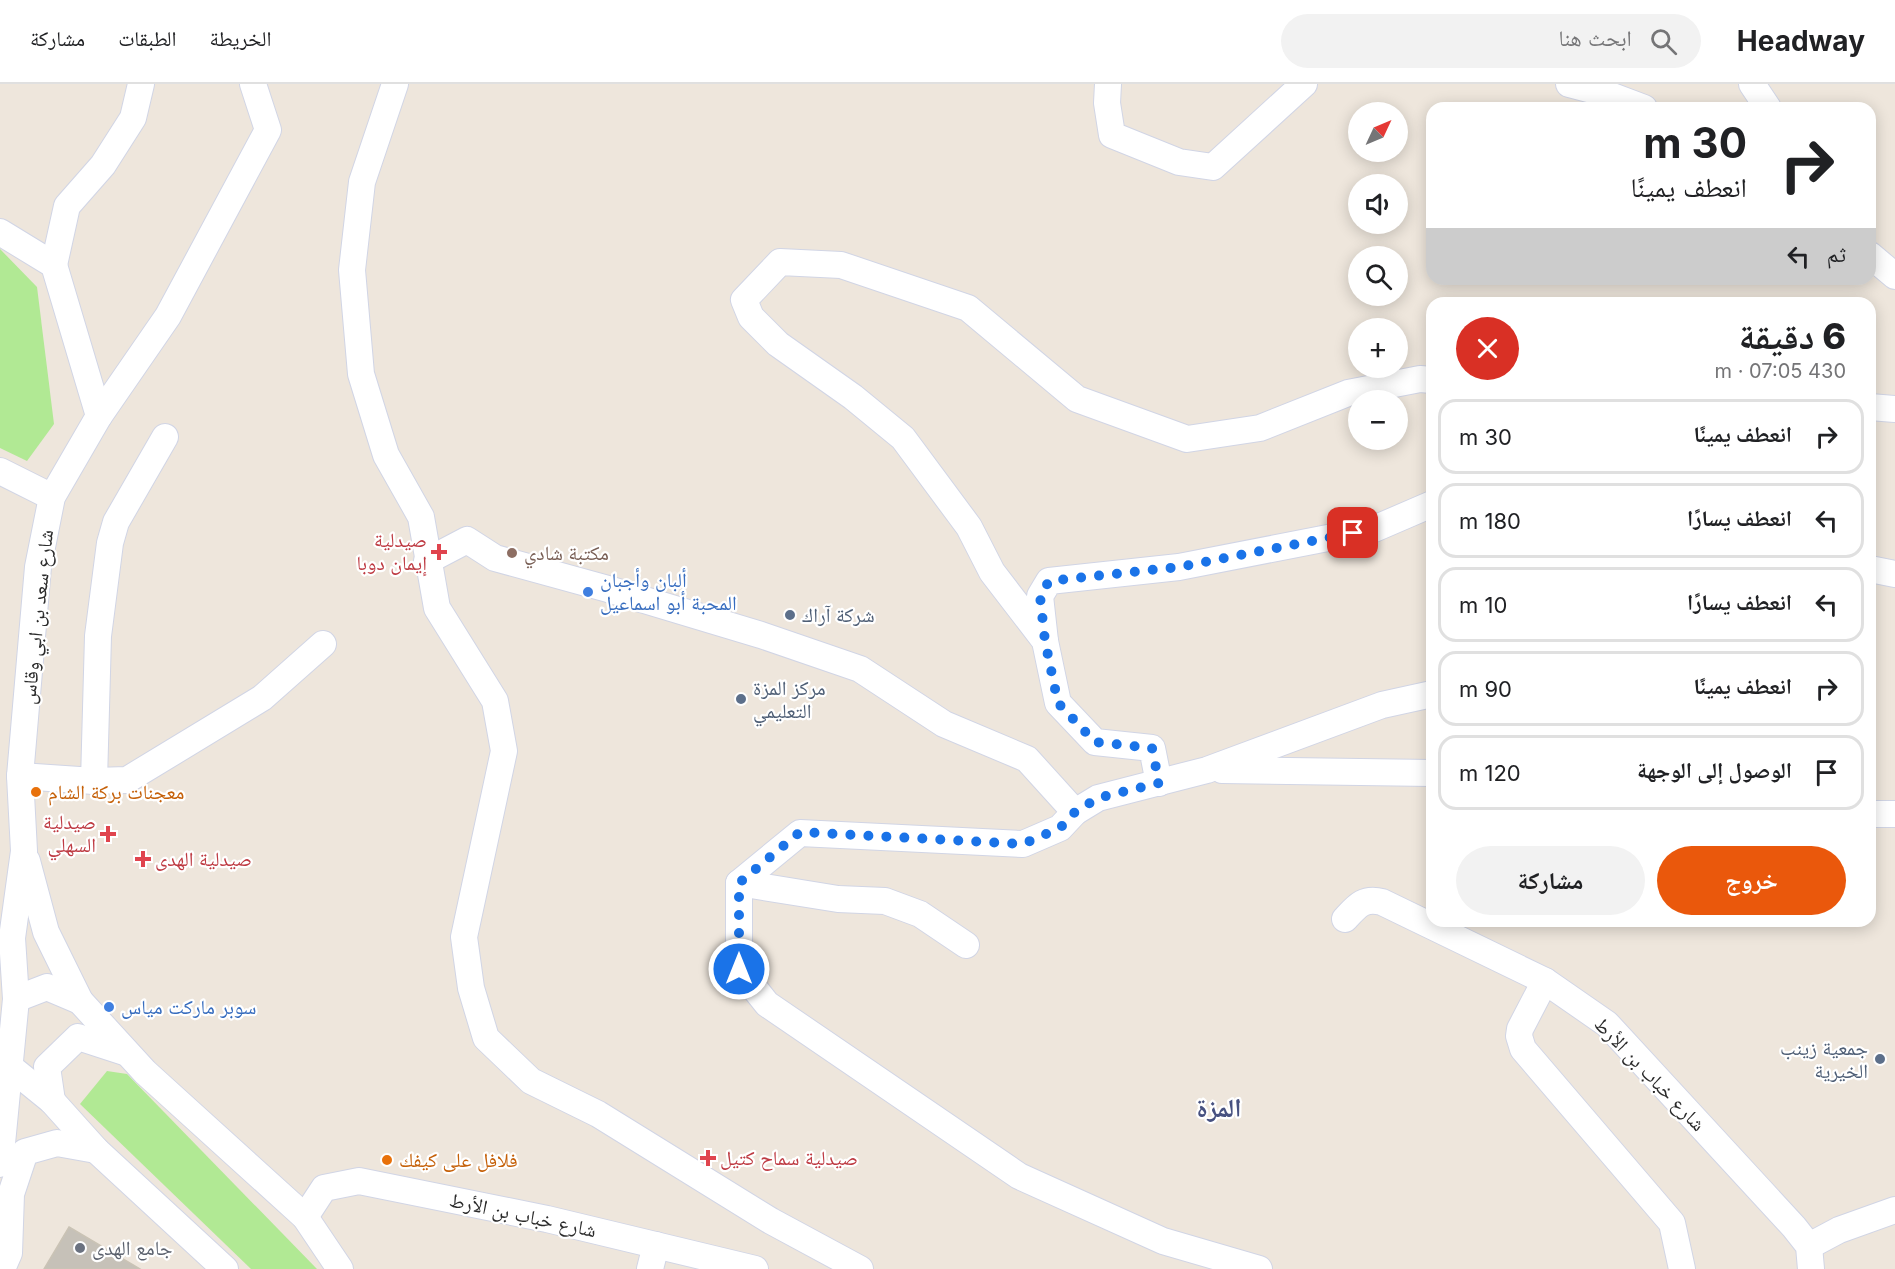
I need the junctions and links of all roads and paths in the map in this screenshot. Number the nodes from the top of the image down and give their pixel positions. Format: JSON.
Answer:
{"nodes":[{"id":1,"x":141,"y":84,"type":"edge"},
{"id":2,"x":253,"y":84,"type":"edge"},
{"id":3,"x":395,"y":84,"type":"edge"},
{"id":4,"x":1108,"y":84,"type":"edge"},
{"id":5,"x":1304,"y":84,"type":"edge"},
{"id":6,"x":1569,"y":84,"type":"edge"},
{"id":7,"x":1752,"y":84,"type":"edge"},
{"id":8,"x":1628,"y":102,"type":"edge"},
{"id":9,"x":1764,"y":102,"type":"edge"},
{"id":10,"x":0,"y":232,"type":"edge"},
{"id":11,"x":1876,"y":260,"type":"edge"},
{"id":12,"x":54,"y":265,"type":"junction"},
{"id":13,"x":1895,"y":276,"type":"edge"},
{"id":14,"x":1426,"y":380,"type":"edge"},
{"id":15,"x":1876,"y":407,"type":"edge"},
{"id":16,"x":1895,"y":409,"type":"edge"},
{"id":17,"x":99,"y":416,"type":"junction"},
{"id":18,"x":165,"y":437,"type":"dead end"},
{"id":19,"x":0,"y":471,"type":"edge"},
{"id":20,"x":52,"y":497,"type":"junction"},
{"id":21,"x":1426,"y":507,"type":"edge"},
{"id":22,"x":427,"y":561,"type":"junction"},
{"id":23,"x":1876,"y":570,"type":"edge"},
{"id":24,"x":1895,"y":574,"type":"edge"},
{"id":25,"x":1045,"y":641,"type":"junction"},
{"id":26,"x":323,"y":644,"type":"dead end"},
{"id":27,"x":1426,"y":695,"type":"edge"},
{"id":28,"x":1207,"y":770,"type":"junction"},
{"id":29,"x":1426,"y":773,"type":"edge"},
{"id":30,"x":20,"y":776,"type":"junction"},
{"id":31,"x":94,"y":781,"type":"junction"},
{"id":32,"x":1159,"y":783,"type":"junction"},
{"id":33,"x":1075,"y":812,"type":"junction"},
{"id":34,"x":1876,"y":814,"type":"edge"},
{"id":35,"x":1895,"y":814,"type":"edge"},
{"id":36,"x":24,"y":851,"type":"junction"},
{"id":37,"x":739,"y":883,"type":"junction"},
{"id":38,"x":1345,"y":919,"type":"dead end"},
{"id":39,"x":1426,"y":923,"type":"edge"},
{"id":40,"x":1434,"y":927,"type":"edge"},
{"id":41,"x":966,"y":945,"type":"dead end"},
{"id":42,"x":1545,"y":981,"type":"junction"},
{"id":43,"x":16,"y":999,"type":"junction"},
{"id":44,"x":80,"y":1001,"type":"junction"},
{"id":45,"x":127,"y":1053,"type":"junction"},
{"id":46,"x":10,"y":1067,"type":"junction"},
{"id":47,"x":52,"y":1101,"type":"junction"},
{"id":48,"x":96,"y":1150,"type":"junction"},
{"id":49,"x":0,"y":1164,"type":"edge"},
{"id":50,"x":1895,"y":1210,"type":"edge"},
{"id":51,"x":304,"y":1217,"type":"junction"},
{"id":52,"x":653,"y":1257,"type":"edge"},
{"id":53,"x":1810,"y":1257,"type":"edge"},
{"id":54,"x":2,"y":1269,"type":"edge"},
{"id":55,"x":225,"y":1269,"type":"edge"},
{"id":56,"x":340,"y":1269,"type":"edge"},
{"id":57,"x":755,"y":1269,"type":"edge"},
{"id":58,"x":860,"y":1269,"type":"edge"},
{"id":59,"x":1259,"y":1269,"type":"edge"},
{"id":60,"x":1682,"y":1269,"type":"edge"}],
"edges":[{"from":1,"to":12,"type":"street"},
{"from":2,"to":17,"type":"street","name":"شارع سعد بن ابي وقاس"},
{"from":3,"to":22,"type":"street"},
{"from":4,"to":5,"type":"street"},
{"from":6,"to":8,"type":"street"},
{"from":7,"to":9,"type":"street"},
{"from":10,"to":12,"type":"street"},
{"from":11,"to":13,"type":"street"},
{"from":12,"to":17,"type":"street"},
{"from":14,"to":25,"type":"street"},
{"from":15,"to":16,"type":"street"},
{"from":17,"to":20,"type":"street","name":"شارع سعد بن ابي وقاس"},
{"from":18,"to":31,"type":"street"},
{"from":19,"to":20,"type":"street"},
{"from":20,"to":30,"type":"street","name":"شارع سعد بن ابي وقاس"},
{"from":21,"to":25,"type":"street"},
{"from":22,"to":33,"type":"street"},
{"from":22,"to":58,"type":"street"},
{"from":23,"to":24,"type":"street"},
{"from":25,"to":32,"type":"street"},
{"from":26,"to":31,"type":"street"},
{"from":27,"to":28,"type":"street"},
{"from":28,"to":29,"type":"street"},
{"from":28,"to":32,"type":"street"},
{"from":30,"to":31,"type":"street"},
{"from":30,"to":36,"type":"street","name":"شارع سعد بن ابي وقاس"},
{"from":32,"to":33,"type":"street"},
{"from":33,"to":37,"type":"street"},
{"from":34,"to":35,"type":"street"},
{"from":36,"to":43,"type":"street","name":"شارع سعد بن ابي وقاس"},
{"from":36,"to":44,"type":"street"},
{"from":37,"to":41,"type":"street"},
{"from":37,"to":59,"type":"street"},
{"from":38,"to":39,"type":"street","name":"شارع خباب بن الأرط"},
{"from":40,"to":42,"type":"street","name":"شارع خباب بن الأرط"},
{"from":42,"to":53,"type":"street","name":"شارع خباب بن الأرط"},
{"from":42,"to":60,"type":"street"},
{"from":43,"to":44,"type":"street"},
{"from":43,"to":46,"type":"street","name":"شارع سعد بن ابي وقاس"},
{"from":44,"to":45,"type":"street"},
{"from":45,"to":47,"type":"street"},
{"from":45,"to":51,"type":"street"},
{"from":46,"to":47,"type":"street"},
{"from":46,"to":49,"type":"street","name":"شارع سعد بن ابي وقاس"},
{"from":47,"to":48,"type":"street"},
{"from":48,"to":54,"type":"street"},
{"from":48,"to":55,"type":"street"},
{"from":50,"to":53,"type":"street"},
{"from":51,"to":52,"type":"street","name":"شارع خباب بن الأرط"},
{"from":51,"to":56,"type":"street"},
{"from":52,"to":57,"type":"street","name":"شارع خباب بن الأرط"}]}
